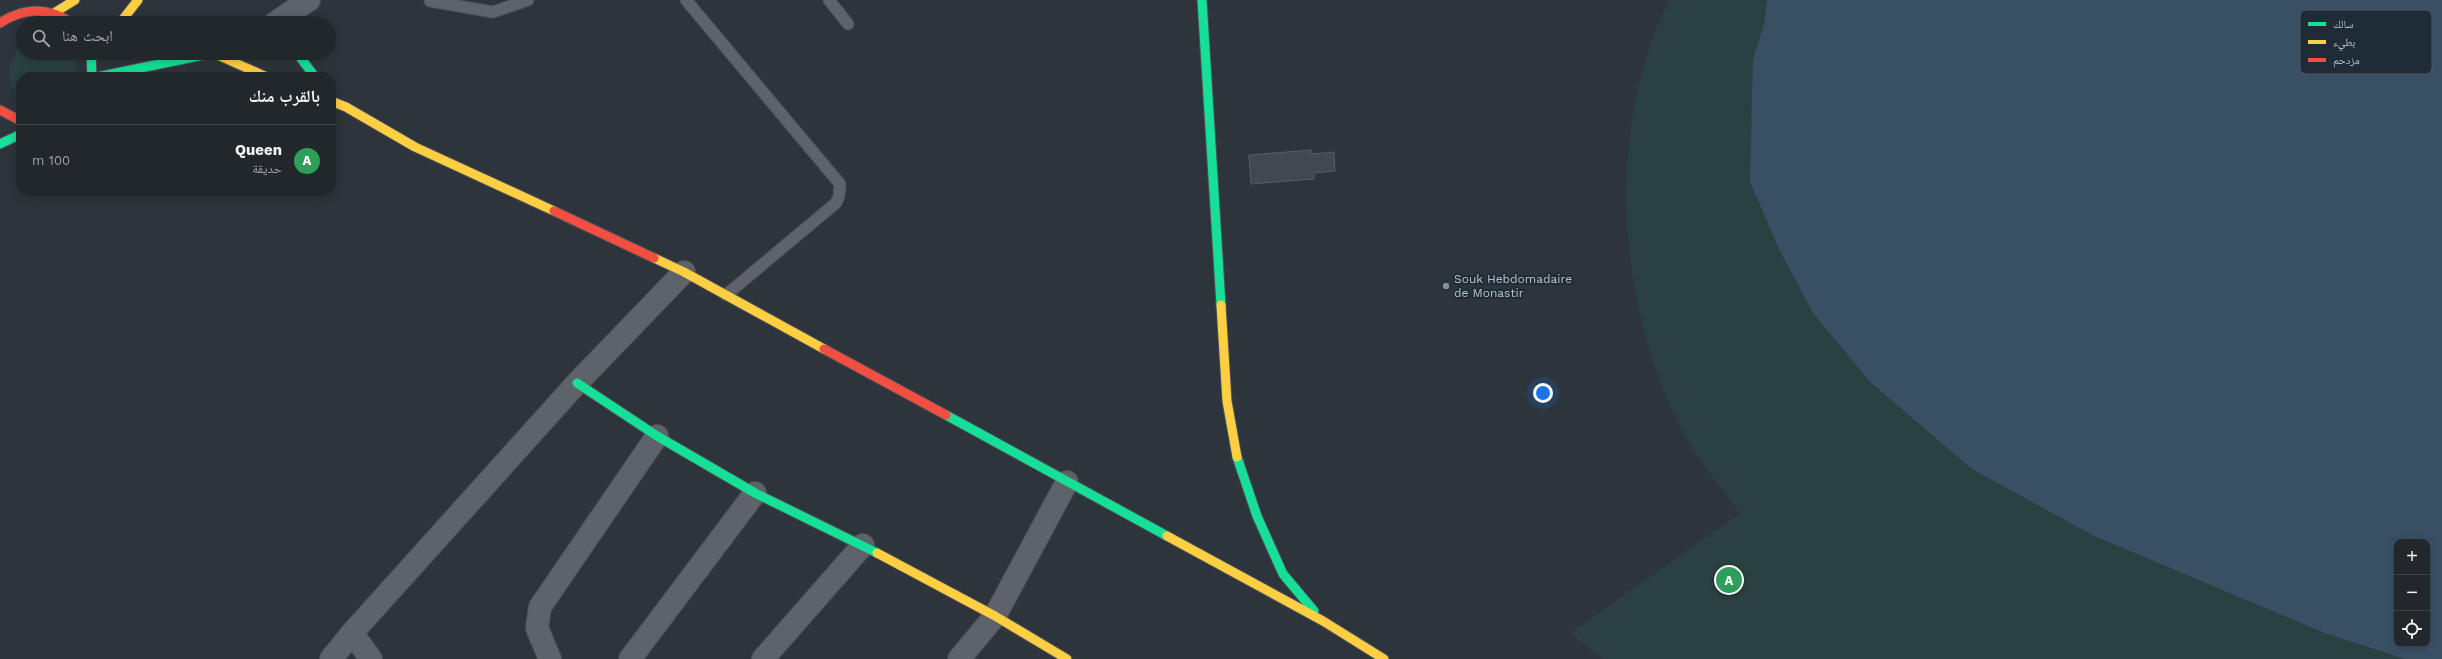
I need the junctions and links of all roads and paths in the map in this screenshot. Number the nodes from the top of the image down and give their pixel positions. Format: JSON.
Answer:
{"nodes":[{"id":1,"x":75,"y":0,"type":"edge"},
{"id":2,"x":138,"y":0,"type":"edge"},
{"id":3,"x":309,"y":0,"type":"edge"},
{"id":4,"x":528,"y":0,"type":"edge"},
{"id":5,"x":686,"y":0,"type":"edge"},
{"id":6,"x":829,"y":0,"type":"edge"},
{"id":7,"x":1202,"y":0,"type":"edge"},
{"id":8,"x":430,"y":1,"type":"dead end"},
{"id":9,"x":54,"y":13,"type":"junction"},
{"id":10,"x":2,"y":16,"type":"edge"},
{"id":11,"x":59,"y":16,"type":"edge"},
{"id":12,"x":125,"y":16,"type":"edge"},
{"id":13,"x":285,"y":16,"type":"edge"},
{"id":14,"x":848,"y":24,"type":"dead end"},
{"id":15,"x":94,"y":60,"type":"edge"},
{"id":16,"x":179,"y":60,"type":"edge"},
{"id":17,"x":229,"y":60,"type":"edge"},
{"id":18,"x":302,"y":60,"type":"edge"},
{"id":19,"x":92,"y":72,"type":"edge"},
{"id":20,"x":121,"y":72,"type":"edge"},
{"id":21,"x":256,"y":72,"type":"edge"},
{"id":22,"x":311,"y":72,"type":"edge"},
{"id":23,"x":336,"y":97,"type":"edge"},
{"id":24,"x":336,"y":103,"type":"edge"},
{"id":25,"x":346,"y":107,"type":"junction"},
{"id":26,"x":0,"y":110,"type":"edge"},
{"id":27,"x":16,"y":119,"type":"edge"},
{"id":28,"x":16,"y":136,"type":"edge"},
{"id":29,"x":0,"y":144,"type":"edge"},
{"id":30,"x":684,"y":272,"type":"junction"},
{"id":31,"x":726,"y":295,"type":"junction"},
{"id":32,"x":576,"y":383,"type":"junction"},
{"id":33,"x":657,"y":436,"type":"junction"},
{"id":34,"x":1067,"y":482,"type":"junction"},
{"id":35,"x":755,"y":493,"type":"junction"},
{"id":36,"x":863,"y":544,"type":"junction"},
{"id":37,"x":995,"y":616,"type":"junction"},
{"id":38,"x":1323,"y":622,"type":"junction"},
{"id":39,"x":352,"y":633,"type":"junction"},
{"id":40,"x":330,"y":659,"type":"edge"},
{"id":41,"x":371,"y":659,"type":"edge"},
{"id":42,"x":550,"y":659,"type":"edge"},
{"id":43,"x":630,"y":659,"type":"edge"},
{"id":44,"x":763,"y":659,"type":"edge"},
{"id":45,"x":959,"y":659,"type":"edge"},
{"id":46,"x":1067,"y":659,"type":"edge"},
{"id":47,"x":1384,"y":659,"type":"edge"}],
"edges":[{"from":1,"to":9,"type":"street"},
{"from":2,"to":12,"type":"street"},
{"from":3,"to":13,"type":"street"},
{"from":4,"to":8,"type":"lane"},
{"from":5,"to":31,"type":"lane"},
{"from":6,"to":14,"type":"lane"},
{"from":7,"to":38,"type":"street"},
{"from":9,"to":10,"type":"street"},
{"from":9,"to":11,"type":"street"},
{"from":15,"to":19,"type":"street"},
{"from":16,"to":20,"type":"street"},
{"from":17,"to":21,"type":"street"},
{"from":18,"to":22,"type":"street"},
{"from":23,"to":25,"type":"street"},
{"from":24,"to":25,"type":"street"},
{"from":25,"to":30,"type":"street"},
{"from":26,"to":27,"type":"street"},
{"from":28,"to":29,"type":"street"},
{"from":30,"to":31,"type":"street"},
{"from":30,"to":32,"type":"street"},
{"from":31,"to":34,"type":"street"},
{"from":32,"to":33,"type":"street"},
{"from":32,"to":39,"type":"street"},
{"from":33,"to":35,"type":"street"},
{"from":33,"to":42,"type":"street"},
{"from":34,"to":37,"type":"street"},
{"from":34,"to":38,"type":"street"},
{"from":35,"to":36,"type":"street"},
{"from":35,"to":43,"type":"street"},
{"from":36,"to":37,"type":"street"},
{"from":36,"to":44,"type":"street"},
{"from":37,"to":45,"type":"street"},
{"from":37,"to":46,"type":"street"},
{"from":38,"to":47,"type":"street"},
{"from":39,"to":40,"type":"street"},
{"from":39,"to":41,"type":"street"}]}
